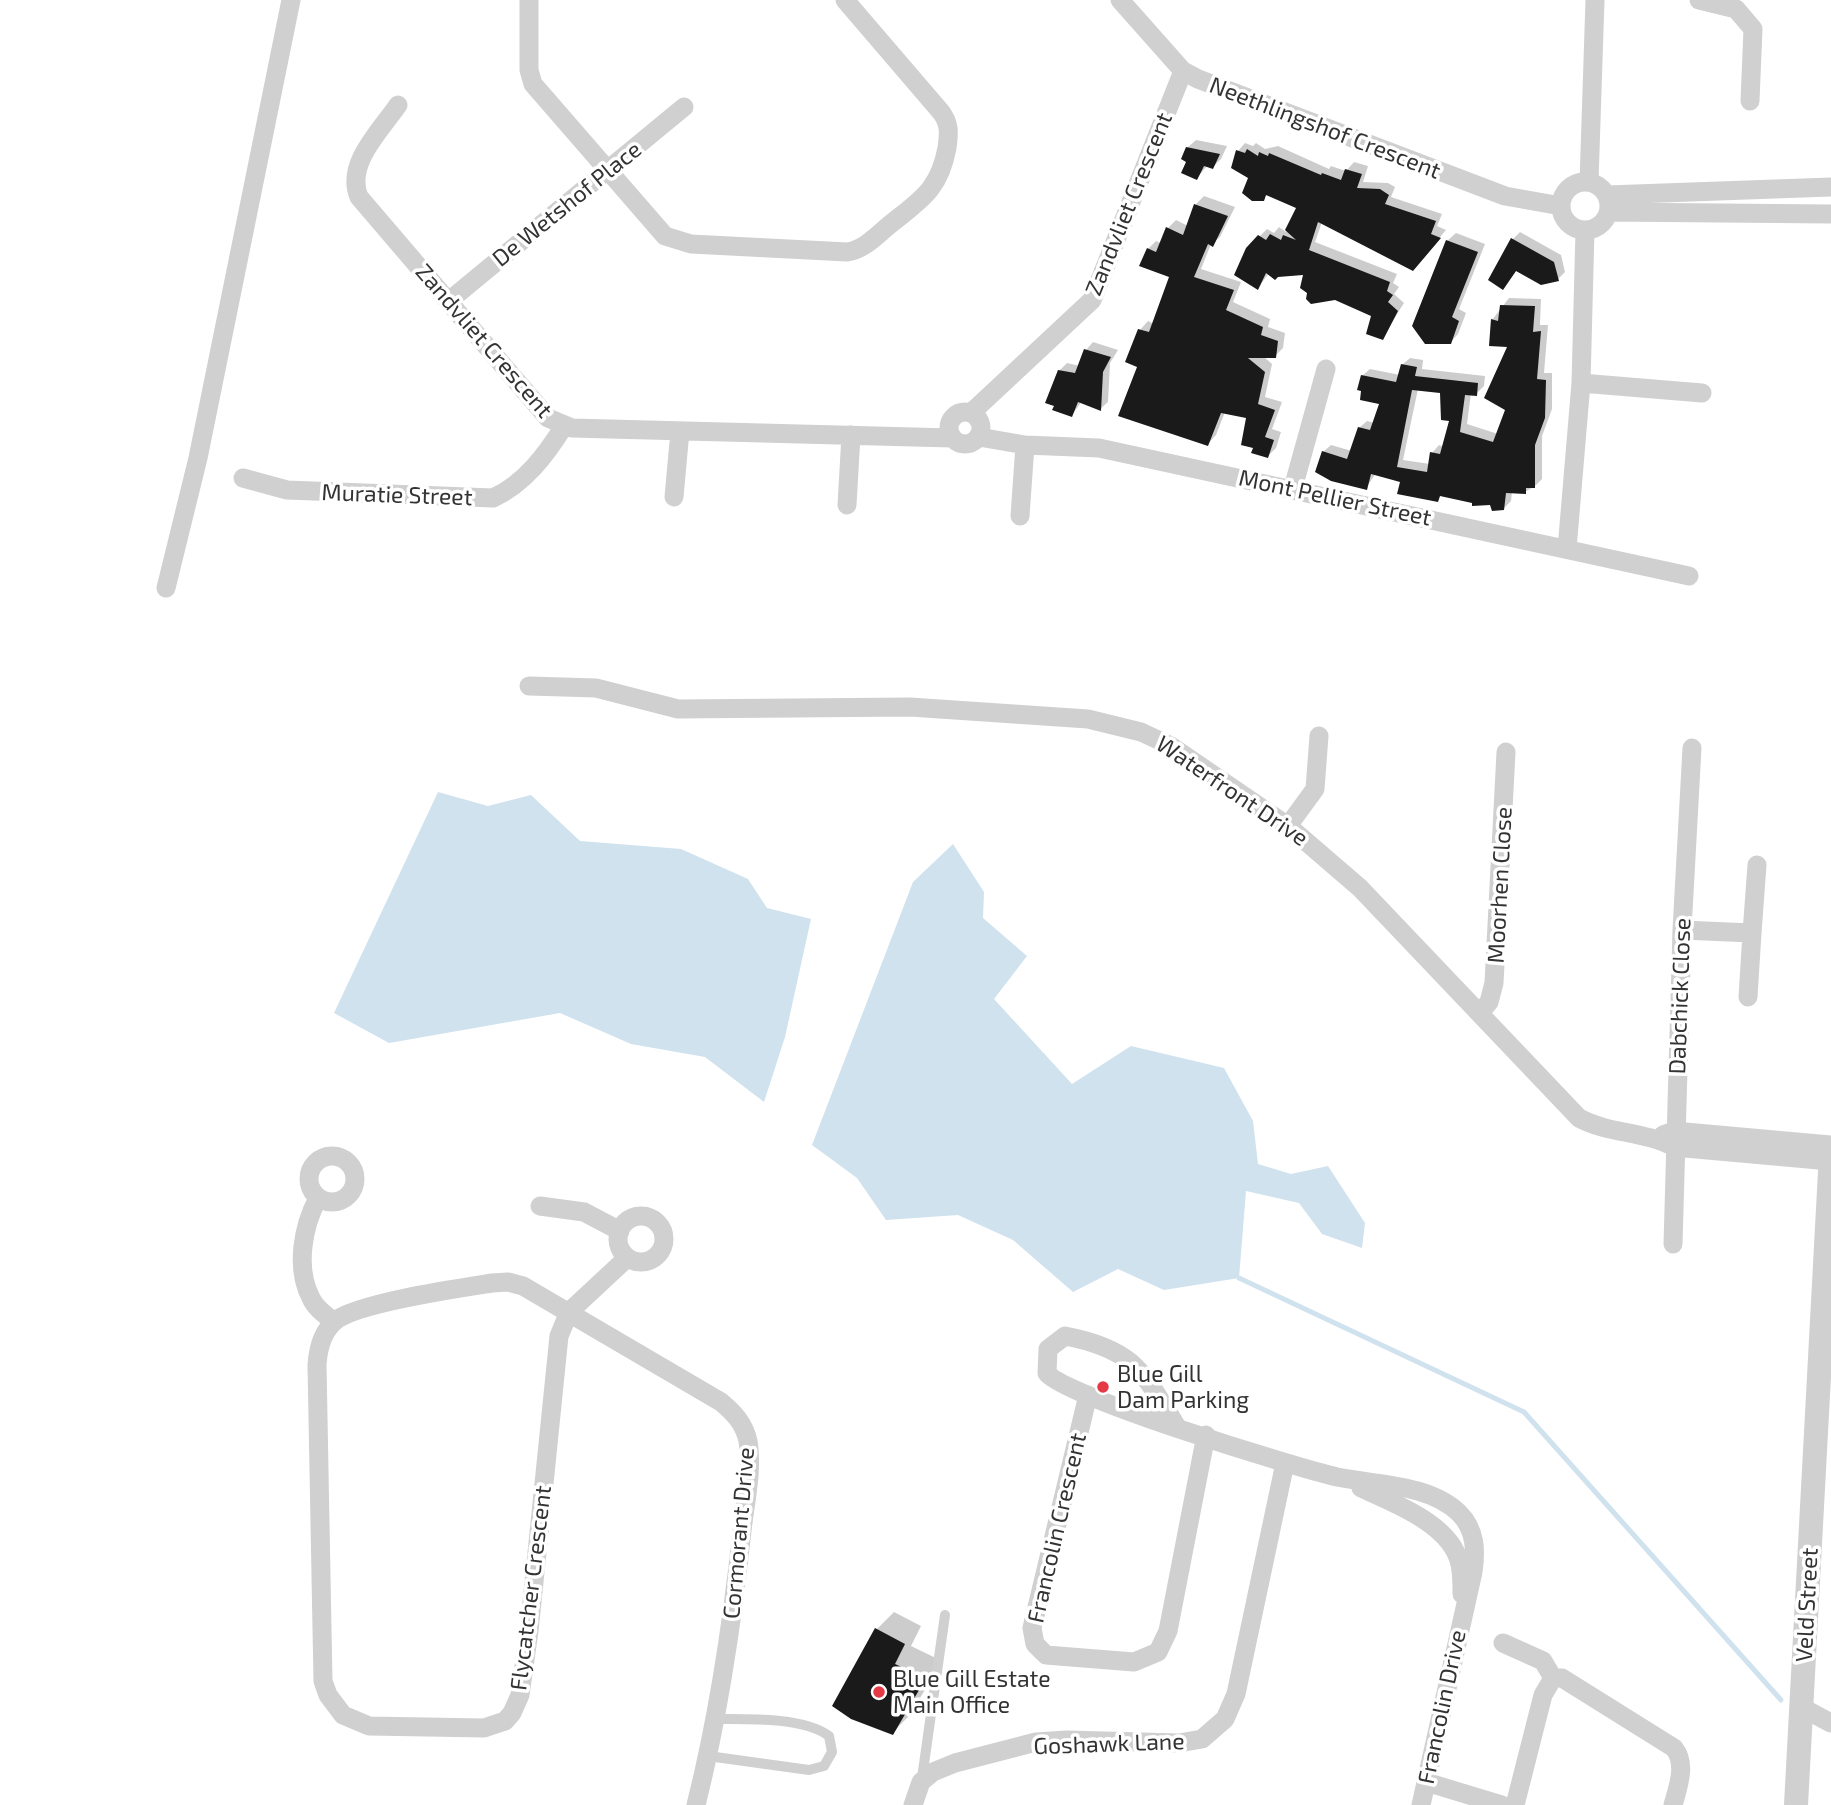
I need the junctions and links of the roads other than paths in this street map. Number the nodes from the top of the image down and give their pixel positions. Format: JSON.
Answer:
{"nodes":[{"id":1,"x":291,"y":0,"type":"edge"},
{"id":2,"x":529,"y":0,"type":"edge"},
{"id":3,"x":845,"y":0,"type":"edge"},
{"id":4,"x":1120,"y":0,"type":"edge"},
{"id":5,"x":1595,"y":0,"type":"edge"},
{"id":6,"x":1699,"y":0,"type":"edge"},
{"id":7,"x":1183,"y":71,"type":"junction"},
{"id":8,"x":1750,"y":101,"type":"dead end"},
{"id":9,"x":398,"y":105,"type":"dead end"},
{"id":10,"x":684,"y":107,"type":"dead end"},
{"id":11,"x":607,"y":172,"type":"junction"},
{"id":12,"x":1589,"y":182,"type":"junction"},
{"id":13,"x":1831,"y":187,"type":"edge"},
{"id":14,"x":1607,"y":204,"type":"junction"},
{"id":15,"x":1561,"y":206,"type":"junction"},
{"id":16,"x":1831,"y":214,"type":"edge"},
{"id":17,"x":1585,"y":230,"type":"junction"},
{"id":18,"x":450,"y":300,"type":"junction"},
{"id":19,"x":1326,"y":369,"type":"dead end"},
{"id":20,"x":1581,"y":383,"type":"junction"},
{"id":21,"x":1702,"y":393,"type":"dead end"},
{"id":22,"x":971,"y":413,"type":"junction"},
{"id":23,"x":564,"y":426,"type":"junction"},
{"id":24,"x":680,"y":431,"type":"junction"},
{"id":25,"x":851,"y":435,"type":"junction"},
{"id":26,"x":979,"y":437,"type":"junction"},
{"id":27,"x":952,"y":438,"type":"junction"},
{"id":28,"x":1025,"y":445,"type":"junction"},
{"id":29,"x":243,"y":478,"type":"dead end"},
{"id":30,"x":1293,"y":488,"type":"junction"},
{"id":31,"x":674,"y":497,"type":"dead end"},
{"id":32,"x":847,"y":505,"type":"dead end"},
{"id":33,"x":1020,"y":516,"type":"dead end"},
{"id":34,"x":1567,"y":549,"type":"junction"},
{"id":35,"x":1689,"y":576,"type":"dead end"},
{"id":36,"x":166,"y":589,"type":"dead end"},
{"id":37,"x":528,"y":686,"type":"dead end"},
{"id":38,"x":1319,"y":736,"type":"dead end"},
{"id":39,"x":1692,"y":748,"type":"dead end"},
{"id":40,"x":1506,"y":752,"type":"dead end"},
{"id":41,"x":1288,"y":826,"type":"junction"},
{"id":42,"x":1757,"y":865,"type":"dead end"},
{"id":43,"x":1682,"y":930,"type":"junction"},
{"id":44,"x":1752,"y":933,"type":"junction"},
{"id":45,"x":1748,"y":997,"type":"dead end"},
{"id":46,"x":1480,"y":1013,"type":"junction"},
{"id":47,"x":1674,"y":1139,"type":"junction"},
{"id":48,"x":1831,"y":1145,"type":"edge"},
{"id":49,"x":1831,"y":1153,"type":"edge"},
{"id":50,"x":1830,"y":1161,"type":"edge"},
{"id":51,"x":318,"y":1198,"type":"dead end"},
{"id":52,"x":540,"y":1206,"type":"dead end"},
{"id":53,"x":620,"y":1231,"type":"junction"},
{"id":54,"x":1673,"y":1244,"type":"dead end"},
{"id":55,"x":626,"y":1258,"type":"junction"},
{"id":56,"x":569,"y":1312,"type":"junction"},
{"id":57,"x":334,"y":1322,"type":"junction"},
{"id":58,"x":1088,"y":1395,"type":"junction"},
{"id":59,"x":1177,"y":1427,"type":"junction"},
{"id":60,"x":1206,"y":1435,"type":"junction"},
{"id":61,"x":1285,"y":1463,"type":"junction"},
{"id":62,"x":1340,"y":1478,"type":"junction"},
{"id":63,"x":1463,"y":1609,"type":"junction"},
{"id":64,"x":945,"y":1615,"type":"dead end"},
{"id":65,"x":1503,"y":1643,"type":"dead end"},
{"id":66,"x":1553,"y":1678,"type":"junction"},
{"id":67,"x":1801,"y":1707,"type":"junction"},
{"id":68,"x":716,"y":1719,"type":"junction"},
{"id":69,"x":1831,"y":1724,"type":"edge"},
{"id":70,"x":708,"y":1756,"type":"junction"},
{"id":71,"x":921,"y":1782,"type":"junction"},
{"id":72,"x":1426,"y":1782,"type":"junction"},
{"id":73,"x":696,"y":1805,"type":"edge"},
{"id":74,"x":913,"y":1805,"type":"edge"},
{"id":75,"x":1421,"y":1805,"type":"edge"},
{"id":76,"x":1502,"y":1805,"type":"edge"},
{"id":77,"x":1515,"y":1805,"type":"edge"},
{"id":78,"x":1673,"y":1805,"type":"edge"},
{"id":79,"x":1796,"y":1805,"type":"edge"}],
"edges":[{"from":1,"to":36,"type":"street"},
{"from":2,"to":11,"type":"street"},
{"from":3,"to":11,"type":"street"},
{"from":4,"to":7,"type":"street","name":"Neethlingshof Crescent"},
{"from":5,"to":12,"type":"street"},
{"from":6,"to":8,"type":"street"},
{"from":7,"to":15,"type":"street","name":"Neethlingshof Crescent"},
{"from":7,"to":22,"type":"street","name":"Zandvliet Crescent"},
{"from":9,"to":18,"type":"street","name":"Zandvliet Crescent"},
{"from":10,"to":11,"type":"street","name":"De Wetshof Place"},
{"from":11,"to":18,"type":"street","name":"De Wetshof Place"},
{"from":12,"to":14,"type":"street"},
{"from":12,"to":15,"type":"street"},
{"from":13,"to":14,"type":"street"},
{"from":14,"to":16,"type":"street"},
{"from":14,"to":17,"type":"street"},
{"from":15,"to":17,"type":"street"},
{"from":17,"to":20,"type":"street"},
{"from":18,"to":23,"type":"street","name":"Zandvliet Crescent"},
{"from":19,"to":30,"type":"street"},
{"from":20,"to":21,"type":"street"},
{"from":20,"to":34,"type":"street"},
{"from":22,"to":26,"type":"street"},
{"from":22,"to":27,"type":"street"},
{"from":23,"to":24,"type":"street","name":"Zandvliet Crescent"},
{"from":23,"to":29,"type":"street","name":"Muratie Street"},
{"from":24,"to":25,"type":"street","name":"Zandvliet Crescent"},
{"from":24,"to":31,"type":"street"},
{"from":25,"to":27,"type":"street","name":"Zandvliet Crescent"},
{"from":25,"to":32,"type":"street"},
{"from":26,"to":27,"type":"street"},
{"from":26,"to":28,"type":"street","name":"Mont Pellier Street"},
{"from":28,"to":30,"type":"street","name":"Mont Pellier Street"},
{"from":28,"to":33,"type":"street"},
{"from":30,"to":34,"type":"street","name":"Mont Pellier Street"},
{"from":34,"to":35,"type":"street","name":"Mont Pellier Street"},
{"from":37,"to":41,"type":"street","name":"Waterfront Drive"},
{"from":38,"to":41,"type":"street"},
{"from":39,"to":43,"type":"street","name":"Dabchick Close"},
{"from":40,"to":46,"type":"street","name":"Moorhen Close"},
{"from":41,"to":46,"type":"street","name":"Waterfront Drive"},
{"from":42,"to":44,"type":"street"},
{"from":43,"to":44,"type":"street"},
{"from":43,"to":47,"type":"street","name":"Dabchick Close"},
{"from":44,"to":45,"type":"street"},
{"from":46,"to":47,"type":"street","name":"Waterfront Drive"},
{"from":47,"to":48,"type":"street","name":"Waterfront Drive"},
{"from":47,"to":50,"type":"street","name":"Waterfront Drive"},
{"from":47,"to":54,"type":"street","name":"Dabchick Close"},
{"from":49,"to":50,"type":"street","name":"Veld Street"},
{"from":50,"to":67,"type":"street","name":"Veld Street"},
{"from":51,"to":57,"type":"street"},
{"from":52,"to":53,"type":"street"},
{"from":53,"to":55,"type":"street"},
{"from":53,"to":55,"type":"street"},
{"from":55,"to":56,"type":"street"},
{"from":56,"to":57,"type":"street"},
{"from":56,"to":57,"type":"street","name":"Flycatcher Crescent"},
{"from":56,"to":68,"type":"street","name":"Cormorant Drive"},
{"from":58,"to":59,"type":"street","name":"Francolin Drive"},
{"from":58,"to":59,"type":"street","name":"Francolin Drive"},
{"from":58,"to":60,"type":"street","name":"Francolin Crescent"},
{"from":59,"to":60,"type":"street","name":"Francolin Drive"},
{"from":60,"to":61,"type":"street","name":"Francolin Drive"},
{"from":61,"to":62,"type":"street","name":"Francolin Drive"},
{"from":61,"to":71,"type":"street","name":"Goshawk Lane"},
{"from":62,"to":63,"type":"street","name":"Francolin Drive"},
{"from":62,"to":63,"type":"street","name":"Francolin Drive"},
{"from":63,"to":72,"type":"street","name":"Francolin Drive"},
{"from":64,"to":71,"type":"lane"},
{"from":65,"to":66,"type":"street"},
{"from":66,"to":77,"type":"street"},
{"from":66,"to":78,"type":"street"},
{"from":67,"to":69,"type":"street"},
{"from":67,"to":79,"type":"street","name":"Veld Street"},
{"from":68,"to":70,"type":"street","name":"Cormorant Drive"},
{"from":68,"to":70,"type":"lane"},
{"from":70,"to":73,"type":"street","name":"Cormorant Drive"},
{"from":71,"to":74,"type":"street"},
{"from":72,"to":75,"type":"street","name":"Francolin Drive"},
{"from":72,"to":76,"type":"street"}]}
